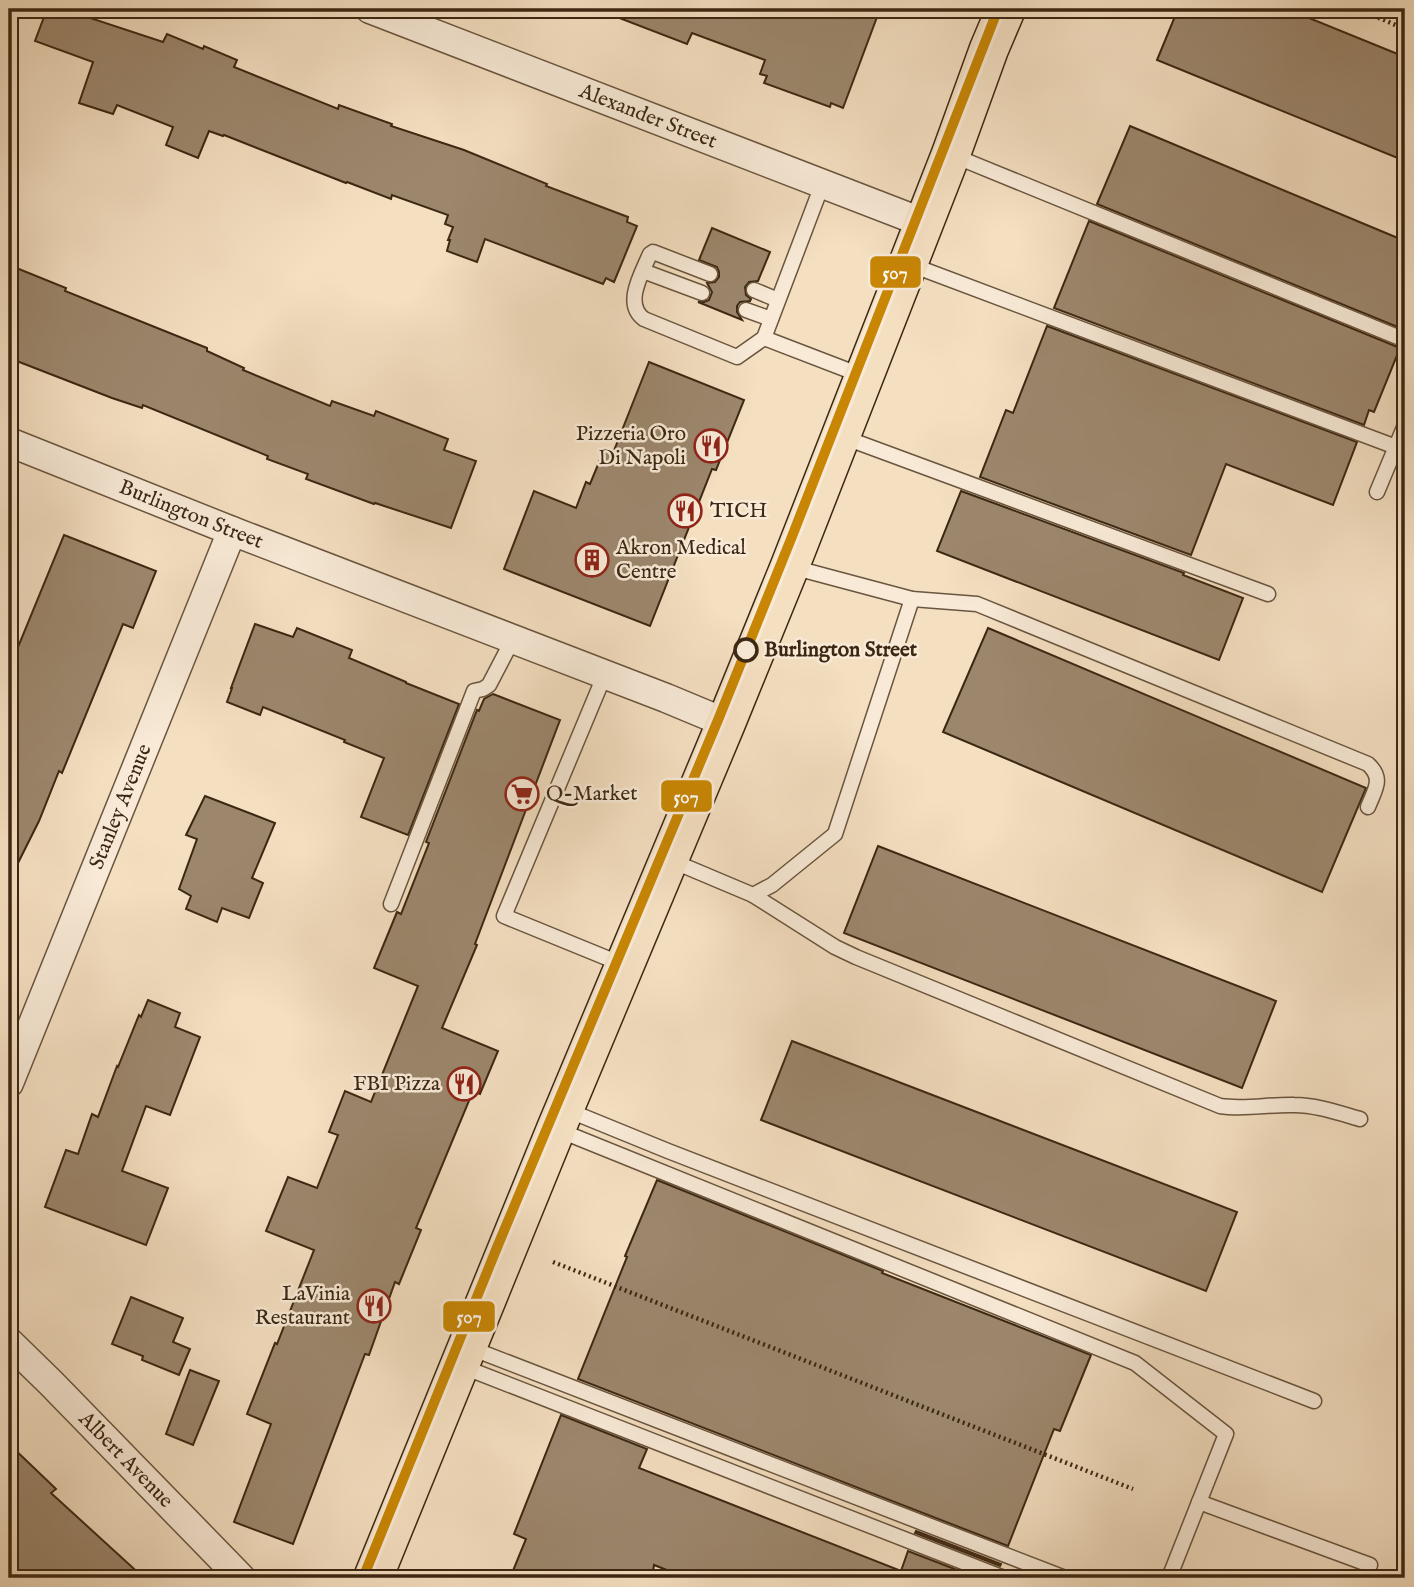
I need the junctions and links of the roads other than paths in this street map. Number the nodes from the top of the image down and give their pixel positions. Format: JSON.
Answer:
{"nodes":[{"id":1,"x":370,"y":9,"type":"edge"},
{"id":2,"x":1006,"y":9,"type":"edge"},
{"id":3,"x":951,"y":154,"type":"junction"},
{"id":4,"x":822,"y":185,"type":"junction"},
{"id":5,"x":924,"y":223,"type":"junction"},
{"id":6,"x":908,"y":264,"type":"junction"},
{"id":7,"x":643,"y":271,"type":"junction"},
{"id":8,"x":710,"y":274,"type":"dead end"},
{"id":9,"x":754,"y":290,"type":"dead end"},
{"id":10,"x":702,"y":293,"type":"dead end"},
{"id":11,"x":778,"y":300,"type":"junction"},
{"id":12,"x":746,"y":310,"type":"dead end"},
{"id":13,"x":771,"y":319,"type":"junction"},
{"id":14,"x":764,"y":338,"type":"junction"},
{"id":15,"x":1405,"y":340,"type":"edge"},
{"id":16,"x":864,"y":376,"type":"junction"},
{"id":17,"x":1405,"y":425,"type":"edge"},
{"id":18,"x":841,"y":436,"type":"junction"},
{"id":19,"x":9,"y":442,"type":"edge"},
{"id":20,"x":1396,"y":447,"type":"junction"},
{"id":21,"x":1377,"y":492,"type":"dead end"},
{"id":22,"x":232,"y":531,"type":"junction"},
{"id":23,"x":790,"y":566,"type":"junction"},
{"id":24,"x":1268,"y":594,"type":"dead end"},
{"id":25,"x":912,"y":599,"type":"junction"},
{"id":26,"x":513,"y":639,"type":"junction"},
{"id":27,"x":605,"y":674,"type":"junction"},
{"id":28,"x":726,"y":723,"type":"junction"},
{"id":29,"x":1368,"y":807,"type":"dead end"},
{"id":30,"x":668,"y":859,"type":"junction"},
{"id":31,"x":753,"y":895,"type":"junction"},
{"id":32,"x":391,"y":904,"type":"dead end"},
{"id":33,"x":624,"y":965,"type":"junction"},
{"id":34,"x":9,"y":1083,"type":"edge"},
{"id":35,"x":560,"y":1119,"type":"junction"},
{"id":36,"x":1360,"y":1119,"type":"dead end"},
{"id":37,"x":9,"y":1342,"type":"edge"},
{"id":38,"x":463,"y":1355,"type":"junction"},
{"id":39,"x":1314,"y":1401,"type":"dead end"},
{"id":40,"x":1199,"y":1502,"type":"junction"},
{"id":41,"x":1370,"y":1565,"type":"dead end"},
{"id":42,"x":241,"y":1578,"type":"edge"},
{"id":43,"x":373,"y":1578,"type":"edge"},
{"id":44,"x":1004,"y":1578,"type":"edge"},
{"id":45,"x":1065,"y":1578,"type":"edge"},
{"id":46,"x":1169,"y":1578,"type":"edge"}],
"edges":[{"from":1,"to":4,"type":"street","name":"Alexander Street"},
{"from":2,"to":3,"type":"main road"},
{"from":3,"to":5,"type":"main road"},
{"from":3,"to":15,"type":"lane"},
{"from":4,"to":5,"type":"street","name":"Alexander Street"},
{"from":4,"to":11,"type":"lane"},
{"from":5,"to":6,"type":"main road"},
{"from":6,"to":16,"type":"main road"},
{"from":6,"to":20,"type":"lane"},
{"from":7,"to":8,"type":"lane"},
{"from":7,"to":10,"type":"lane"},
{"from":7,"to":14,"type":"lane"},
{"from":9,"to":11,"type":"lane"},
{"from":11,"to":13,"type":"lane"},
{"from":12,"to":13,"type":"lane"},
{"from":13,"to":14,"type":"lane"},
{"from":14,"to":16,"type":"lane"},
{"from":16,"to":18,"type":"main road"},
{"from":17,"to":20,"type":"lane"},
{"from":18,"to":23,"type":"main road"},
{"from":18,"to":24,"type":"lane"},
{"from":19,"to":22,"type":"street","name":"Burlington Street"},
{"from":20,"to":21,"type":"lane"},
{"from":22,"to":26,"type":"street","name":"Burlington Street"},
{"from":22,"to":34,"type":"street","name":"Stanley Avenue"},
{"from":23,"to":25,"type":"lane"},
{"from":23,"to":28,"type":"main road"},
{"from":25,"to":29,"type":"lane"},
{"from":25,"to":31,"type":"lane"},
{"from":26,"to":27,"type":"street","name":"Burlington Street"},
{"from":26,"to":32,"type":"lane"},
{"from":27,"to":28,"type":"street","name":"Burlington Street"},
{"from":27,"to":33,"type":"lane"},
{"from":28,"to":30,"type":"main road"},
{"from":30,"to":31,"type":"lane"},
{"from":30,"to":33,"type":"main road"},
{"from":31,"to":36,"type":"lane"},
{"from":33,"to":35,"type":"main road"},
{"from":35,"to":38,"type":"main road"},
{"from":35,"to":39,"type":"lane"},
{"from":35,"to":40,"type":"lane"},
{"from":37,"to":42,"type":"street","name":"Albert Avenue"},
{"from":38,"to":43,"type":"main road"},
{"from":38,"to":44,"type":"lane"},
{"from":38,"to":45,"type":"lane"},
{"from":40,"to":41,"type":"lane"},
{"from":40,"to":46,"type":"lane"}]}
